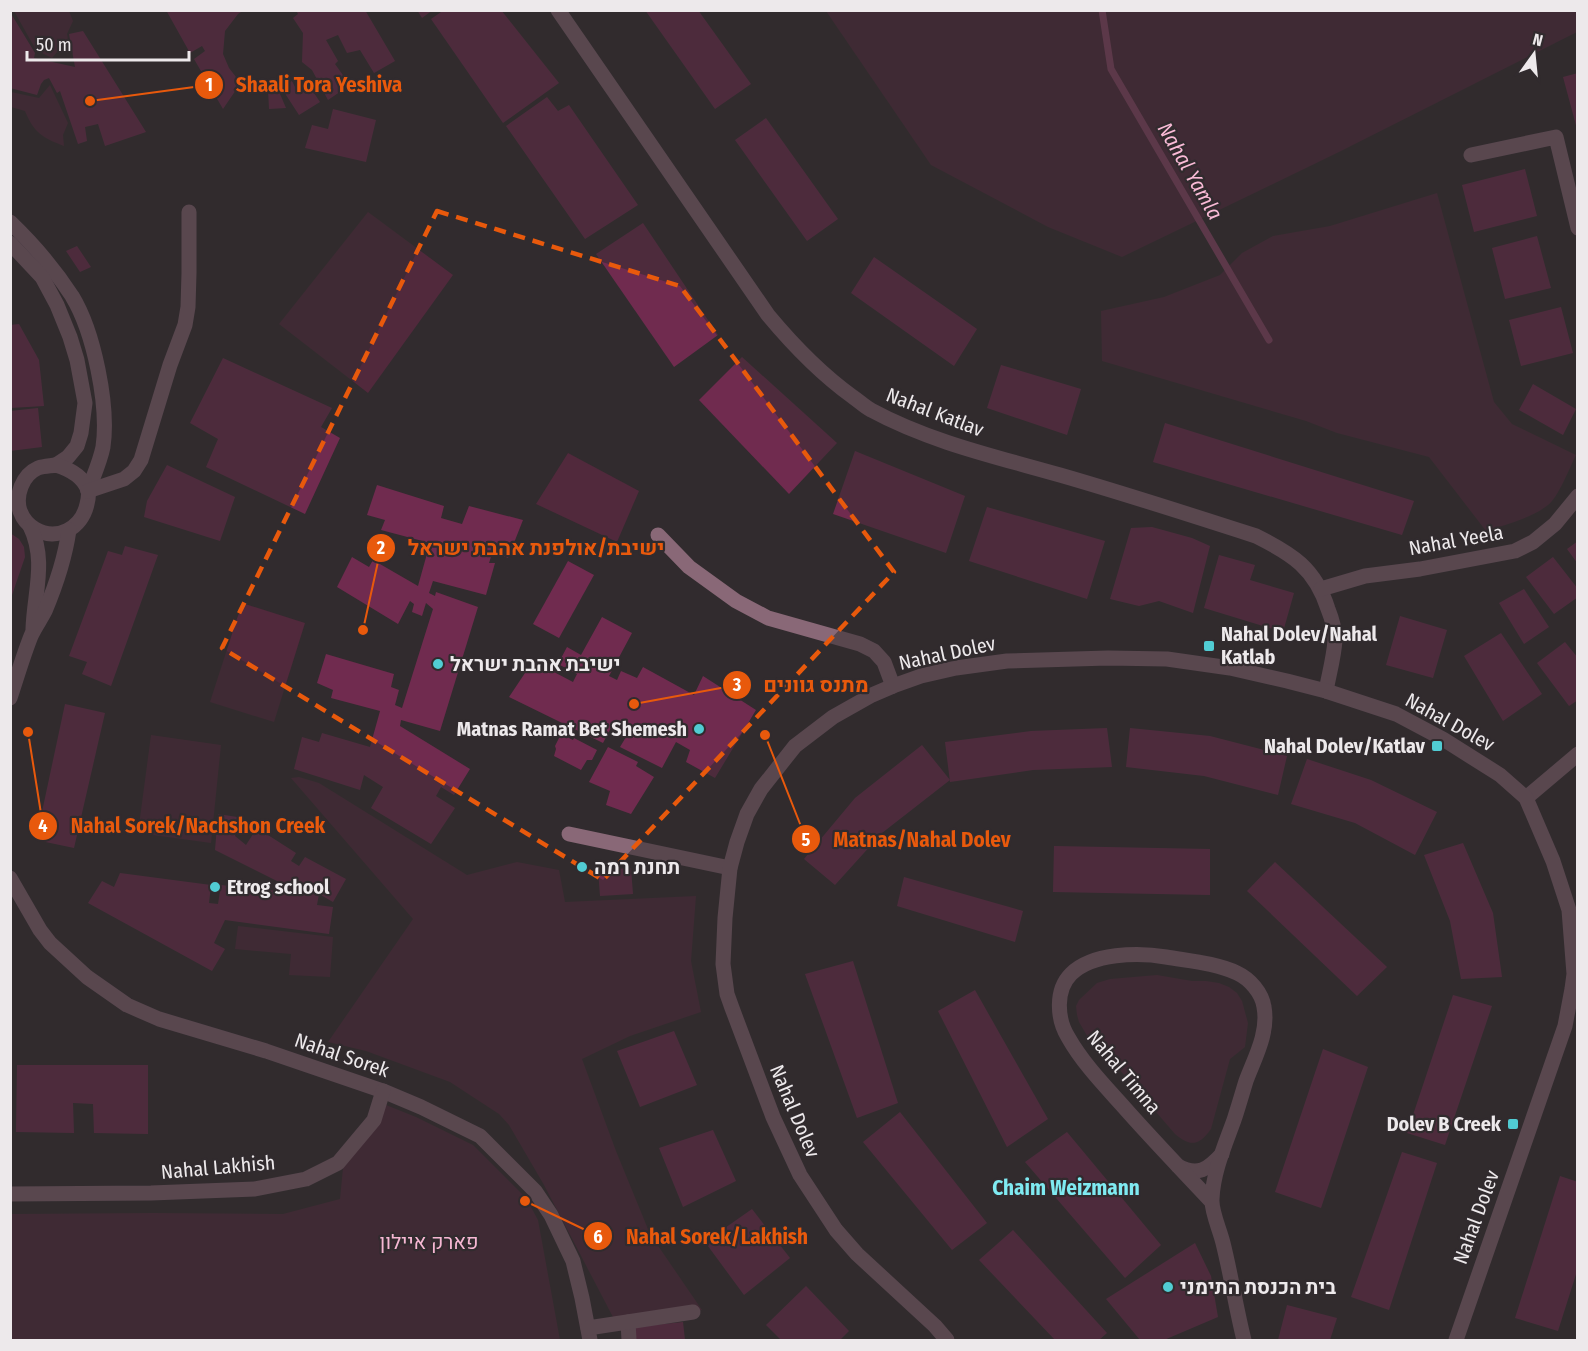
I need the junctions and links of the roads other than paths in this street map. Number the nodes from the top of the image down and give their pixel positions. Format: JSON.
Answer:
{"nodes":[{"id":1,"x":558,"y":10,"type":"edge"},
{"id":2,"x":1471,"y":155,"type":"dead end"},
{"id":3,"x":189,"y":212,"type":"dead end"},
{"id":4,"x":10,"y":222,"type":"edge"},
{"id":5,"x":1578,"y":228,"type":"edge"},
{"id":6,"x":10,"y":243,"type":"edge"},
{"id":7,"x":56,"y":465,"type":"junction"},
{"id":8,"x":16,"y":488,"type":"edge"},
{"id":9,"x":88,"y":491,"type":"junction"},
{"id":10,"x":1578,"y":496,"type":"edge"},
{"id":11,"x":21,"y":520,"type":"edge"},
{"id":12,"x":69,"y":530,"type":"junction"},
{"id":13,"x":658,"y":535,"type":"dead end"},
{"id":14,"x":1321,"y":589,"type":"junction"},
{"id":15,"x":32,"y":632,"type":"junction"},
{"id":16,"x":893,"y":686,"type":"junction"},
{"id":17,"x":1326,"y":691,"type":"junction"},
{"id":18,"x":10,"y":698,"type":"edge"},
{"id":19,"x":1578,"y":754,"type":"edge"},
{"id":20,"x":1526,"y":798,"type":"junction"},
{"id":21,"x":569,"y":834,"type":"dead end"},
{"id":22,"x":730,"y":868,"type":"junction"},
{"id":23,"x":10,"y":878,"type":"edge"},
{"id":24,"x":383,"y":1091,"type":"junction"},
{"id":25,"x":1223,"y":1152,"type":"junction"},
{"id":26,"x":1176,"y":1164,"type":"junction"},
{"id":27,"x":10,"y":1194,"type":"edge"},
{"id":28,"x":1211,"y":1201,"type":"junction"},
{"id":29,"x":693,"y":1312,"type":"dead end"},
{"id":30,"x":628,"y":1322,"type":"junction"},
{"id":31,"x":589,"y":1334,"type":"edge"},
{"id":32,"x":629,"y":1341,"type":"edge"},
{"id":33,"x":947,"y":1341,"type":"edge"},
{"id":34,"x":1244,"y":1341,"type":"edge"},
{"id":35,"x":1456,"y":1341,"type":"edge"}],
"edges":[{"from":1,"to":14,"type":"street","name":"Nahal Katlav"},
{"from":2,"to":5,"type":"street"},
{"from":3,"to":9,"type":"street"},
{"from":4,"to":9,"type":"street"},
{"from":6,"to":7,"type":"street"},
{"from":7,"to":8,"type":"street"},
{"from":7,"to":9,"type":"street"},
{"from":8,"to":11,"type":"street"},
{"from":9,"to":12,"type":"street"},
{"from":10,"to":14,"type":"street","name":"Nahal Yeela"},
{"from":11,"to":12,"type":"street"},
{"from":11,"to":15,"type":"street"},
{"from":12,"to":15,"type":"street"},
{"from":13,"to":16,"type":"street"},
{"from":14,"to":17,"type":"street","name":"Nahal Katlav"},
{"from":15,"to":18,"type":"street"},
{"from":16,"to":17,"type":"street","name":"Nahal Dolev"},
{"from":16,"to":22,"type":"street","name":"Nahal Dolev"},
{"from":17,"to":20,"type":"street","name":"Nahal Dolev"},
{"from":19,"to":20,"type":"street"},
{"from":20,"to":35,"type":"street","name":"Nahal Dolev"},
{"from":21,"to":22,"type":"street"},
{"from":22,"to":33,"type":"street","name":"Nahal Dolev"},
{"from":23,"to":24,"type":"street","name":"Nahal Sorek"},
{"from":24,"to":27,"type":"street","name":"Nahal Lakhish"},
{"from":24,"to":31,"type":"street","name":"Nahal Sorek"},
{"from":25,"to":26,"type":"street"},
{"from":25,"to":26,"type":"street","name":"Nahal Timna"},
{"from":25,"to":28,"type":"street","name":"Nahal Timna"},
{"from":26,"to":28,"type":"street","name":"Nahal Timna"},
{"from":28,"to":34,"type":"street","name":"Nahal Timna"},
{"from":29,"to":30,"type":"street"},
{"from":30,"to":31,"type":"street"},
{"from":30,"to":32,"type":"street"}]}
